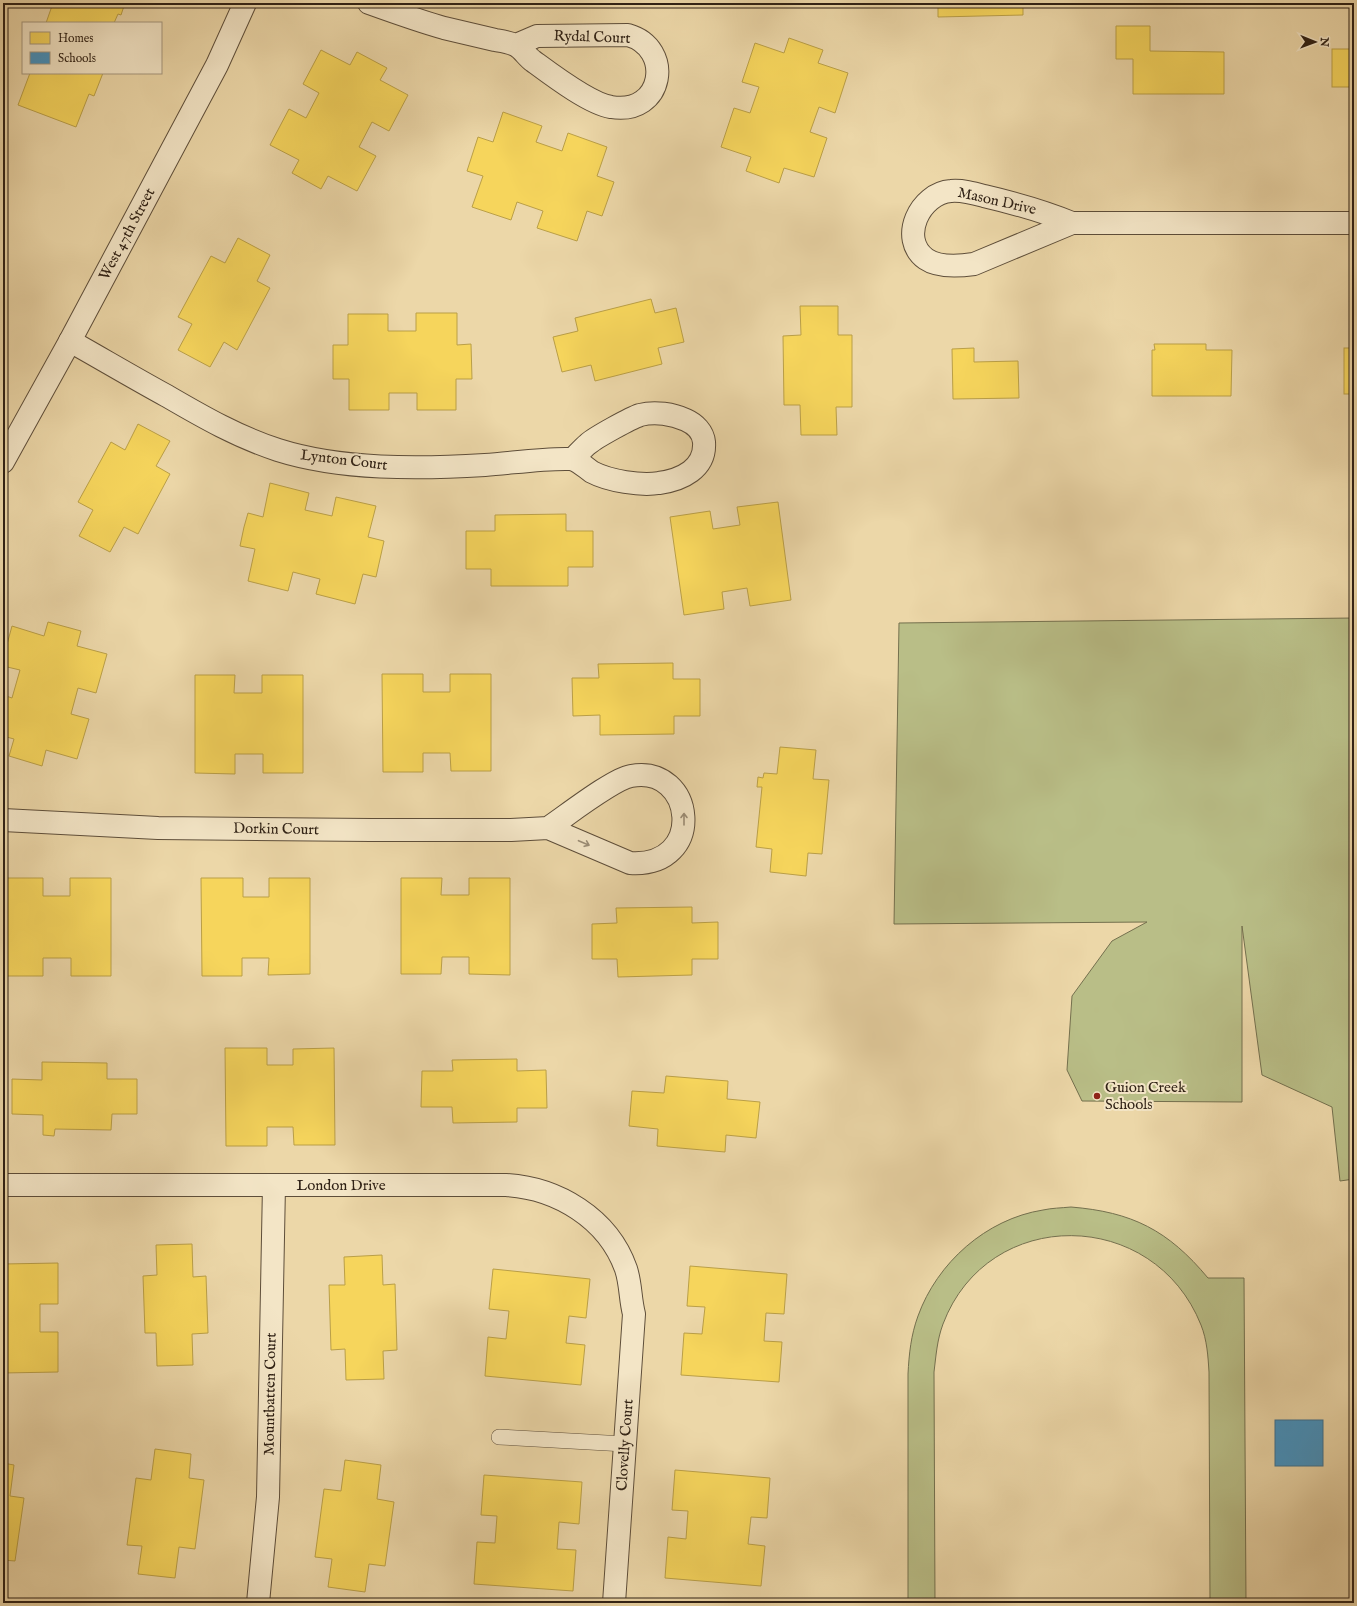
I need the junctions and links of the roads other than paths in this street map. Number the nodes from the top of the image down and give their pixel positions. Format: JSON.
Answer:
{"nodes":[{"id":1,"x":245,"y":3,"type":"edge"},
{"id":2,"x":369,"y":3,"type":"edge"},
{"id":3,"x":516,"y":45,"type":"junction"},
{"id":4,"x":1072,"y":223,"type":"junction"},
{"id":5,"x":1354,"y":223,"type":"edge"},
{"id":6,"x":70,"y":341,"type":"junction"},
{"id":7,"x":573,"y":459,"type":"junction"},
{"id":8,"x":3,"y":462,"type":"edge"},
{"id":9,"x":3,"y":820,"type":"edge"},
{"id":10,"x":548,"y":828,"type":"junction"},
{"id":11,"x":3,"y":1185,"type":"edge"},
{"id":12,"x":274,"y":1185,"type":"junction"},
{"id":13,"x":630,"y":1287,"type":"joint"},
{"id":14,"x":499,"y":1437,"type":"dead end"},
{"id":15,"x":625,"y":1444,"type":"junction"},
{"id":16,"x":258,"y":1603,"type":"edge"},
{"id":17,"x":614,"y":1603,"type":"edge"}],
"edges":[{"from":1,"to":6,"type":"street","name":"West 47th Street"},
{"from":2,"to":3,"type":"street","name":"Rydal Court"},
{"from":3,"to":3,"type":"street","name":"Rydal Court"},
{"from":4,"to":4,"type":"street","name":"Mason Drive"},
{"from":4,"to":5,"type":"street","name":"Mason Drive"},
{"from":6,"to":7,"type":"street","name":"Lynton Court"},
{"from":6,"to":8,"type":"street","name":"West 47th Street"},
{"from":7,"to":7,"type":"street"},
{"from":9,"to":10,"type":"street","name":"Dorkin Court"},
{"from":10,"to":10,"type":"street","name":"Dorkin Court","one_way":true},
{"from":11,"to":12,"type":"street","name":"London Drive"},
{"from":12,"to":13,"type":"street","name":"London Drive"},
{"from":12,"to":16,"type":"street","name":"Mountbatten Court"},
{"from":13,"to":15,"type":"street","name":"Clovelly Court"},
{"from":14,"to":15,"type":"lane"},
{"from":15,"to":17,"type":"street","name":"Clovelly Court"}]}
